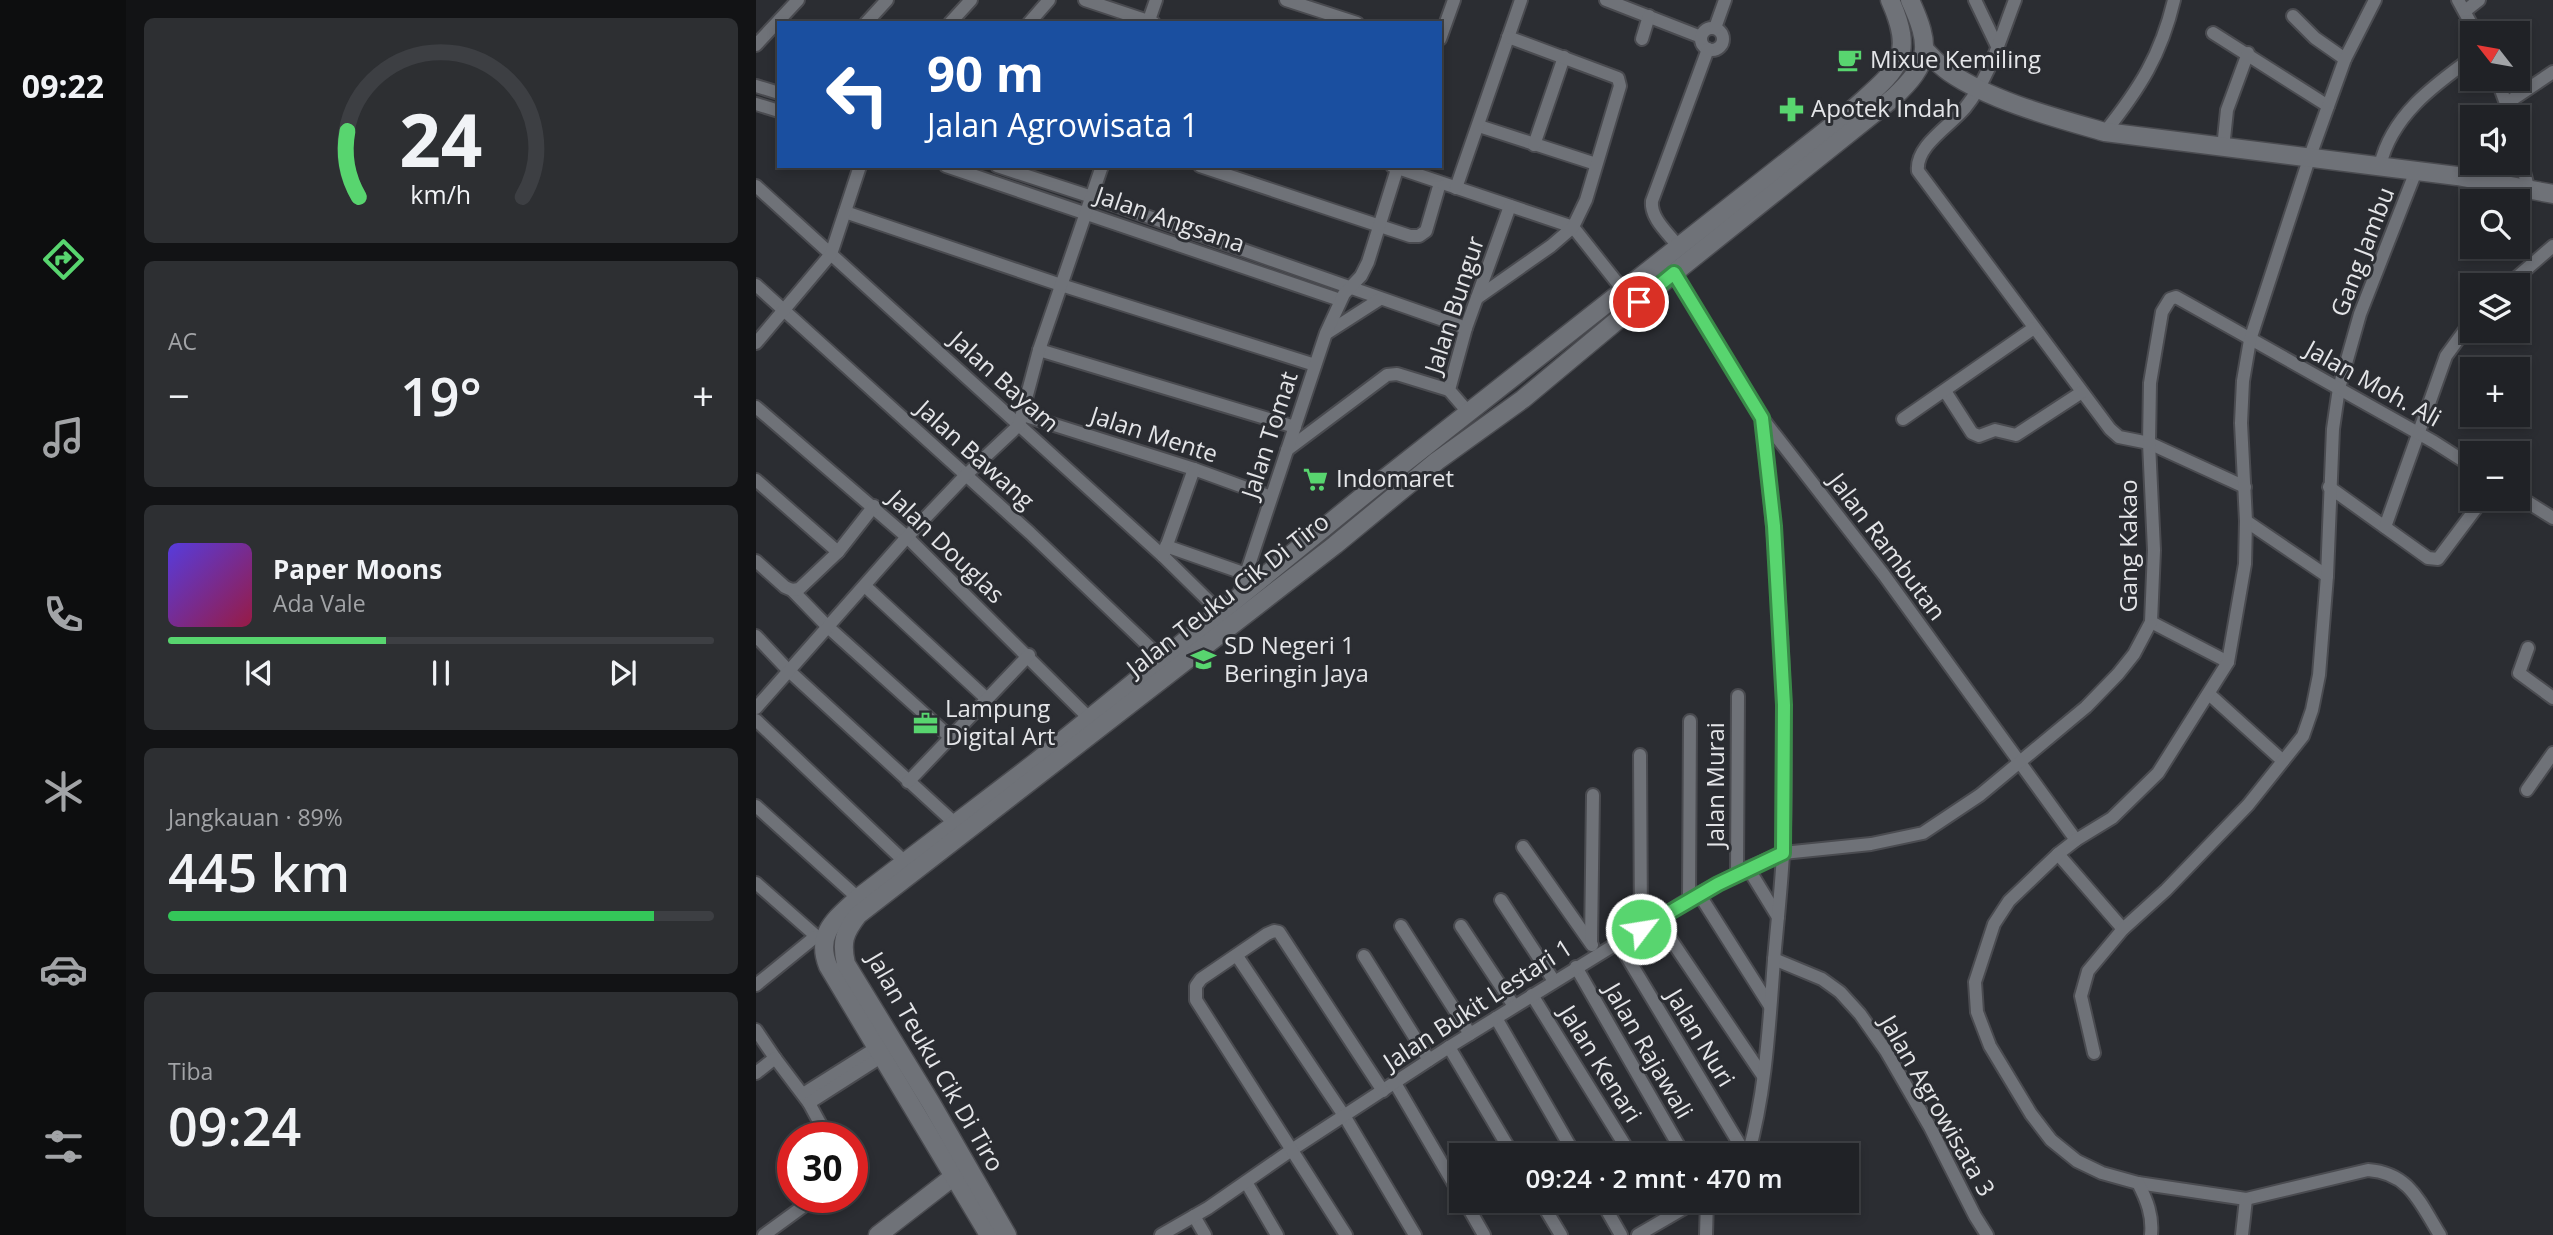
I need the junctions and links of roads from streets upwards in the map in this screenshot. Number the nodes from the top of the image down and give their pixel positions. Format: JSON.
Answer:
{"nodes":[{"id":1,"x":798,"y":0,"type":"edge"},
{"id":2,"x":887,"y":0,"type":"edge"},
{"id":3,"x":971,"y":0,"type":"edge"},
{"id":4,"x":1049,"y":0,"type":"edge"},
{"id":5,"x":1086,"y":0,"type":"edge"},
{"id":6,"x":1156,"y":0,"type":"edge"},
{"id":7,"x":1286,"y":0,"type":"edge"},
{"id":8,"x":1454,"y":0,"type":"edge"},
{"id":9,"x":1521,"y":0,"type":"edge"},
{"id":10,"x":1606,"y":0,"type":"edge"},
{"id":11,"x":1725,"y":0,"type":"edge"},
{"id":12,"x":1890,"y":0,"type":"edge"},
{"id":13,"x":1910,"y":0,"type":"edge"},
{"id":14,"x":1975,"y":0,"type":"edge"},
{"id":15,"x":2015,"y":0,"type":"edge"},
{"id":16,"x":2174,"y":0,"type":"edge"},
{"id":17,"x":2375,"y":0,"type":"edge"},
{"id":18,"x":2479,"y":0,"type":"edge"},
{"id":19,"x":2462,"y":6,"type":"edge"},
{"id":20,"x":1649,"y":16,"type":"junction"},
{"id":21,"x":2293,"y":16,"type":"dead end"},
{"id":22,"x":779,"y":21,"type":"edge"},
{"id":23,"x":868,"y":21,"type":"edge"},
{"id":24,"x":952,"y":21,"type":"edge"},
{"id":25,"x":1031,"y":21,"type":"edge"},
{"id":26,"x":1147,"y":21,"type":"edge"},
{"id":27,"x":1150,"y":21,"type":"edge"},
{"id":28,"x":1351,"y":21,"type":"edge"},
{"id":29,"x":777,"y":23,"type":"edge"},
{"id":30,"x":1715,"y":28,"type":"junction"},
{"id":31,"x":1442,"y":33,"type":"edge"},
{"id":32,"x":2213,"y":33,"type":"dead end"},
{"id":33,"x":1508,"y":37,"type":"junction"},
{"id":34,"x":1700,"y":37,"type":"junction"},
{"id":35,"x":1642,"y":39,"type":"dead end"},
{"id":36,"x":756,"y":46,"type":"edge"},
{"id":37,"x":1997,"y":46,"type":"junction"},
{"id":38,"x":1708,"y":49,"type":"junction"},
{"id":39,"x":1925,"y":50,"type":"junction"},
{"id":40,"x":2248,"y":54,"type":"junction"},
{"id":41,"x":1563,"y":57,"type":"junction"},
{"id":42,"x":2345,"y":60,"type":"junction"},
{"id":43,"x":2460,"y":67,"type":"edge"},
{"id":44,"x":1948,"y":71,"type":"junction"},
{"id":45,"x":1917,"y":72,"type":"junction"},
{"id":46,"x":2553,"y":72,"type":"edge"},
{"id":47,"x":756,"y":86,"type":"edge"},
{"id":48,"x":1979,"y":88,"type":"junction"},
{"id":49,"x":2502,"y":91,"type":"edge"},
{"id":50,"x":777,"y":92,"type":"edge"},
{"id":51,"x":2507,"y":103,"type":"joint"},
{"id":52,"x":756,"y":104,"type":"edge"},
{"id":53,"x":2328,"y":106,"type":"junction"},
{"id":54,"x":777,"y":110,"type":"edge"},
{"id":55,"x":1479,"y":127,"type":"junction"},
{"id":56,"x":2105,"y":132,"type":"junction"},
{"id":57,"x":1534,"y":145,"type":"junction"},
{"id":58,"x":2223,"y":148,"type":"junction"},
{"id":59,"x":2309,"y":159,"type":"junction"},
{"id":60,"x":1596,"y":164,"type":"junction"},
{"id":61,"x":2380,"y":166,"type":"junction"},
{"id":62,"x":859,"y":168,"type":"edge"},
{"id":63,"x":952,"y":168,"type":"edge"},
{"id":64,"x":1003,"y":168,"type":"edge"},
{"id":65,"x":1101,"y":168,"type":"edge"},
{"id":66,"x":1206,"y":168,"type":"edge"},
{"id":67,"x":1396,"y":168,"type":"edge"},
{"id":68,"x":1399,"y":168,"type":"edge"},
{"id":69,"x":2416,"y":171,"type":"junction"},
{"id":70,"x":1764,"y":178,"type":"junction"},
{"id":71,"x":1440,"y":183,"type":"junction"},
{"id":72,"x":756,"y":186,"type":"edge"},
{"id":73,"x":1456,"y":188,"type":"junction"},
{"id":74,"x":2519,"y":189,"type":"edge"},
{"id":75,"x":2530,"y":191,"type":"edge"},
{"id":76,"x":1776,"y":192,"type":"junction"},
{"id":77,"x":2553,"y":194,"type":"edge"},
{"id":78,"x":1092,"y":197,"type":"junction"},
{"id":79,"x":1510,"y":206,"type":"junction"},
{"id":80,"x":845,"y":212,"type":"junction"},
{"id":81,"x":1086,"y":214,"type":"junction"},
{"id":82,"x":1734,"y":214,"type":"junction"},
{"id":83,"x":1379,"y":227,"type":"junction"},
{"id":84,"x":1573,"y":227,"type":"junction"},
{"id":85,"x":1678,"y":246,"type":"junction"},
{"id":86,"x":2553,"y":246,"type":"edge"},
{"id":87,"x":831,"y":254,"type":"junction"},
{"id":88,"x":1674,"y":273,"type":"junction"},
{"id":89,"x":2522,"y":273,"type":"edge"},
{"id":90,"x":756,"y":285,"type":"edge"},
{"id":91,"x":1061,"y":285,"type":"junction"},
{"id":92,"x":1349,"y":287,"type":"junction"},
{"id":93,"x":1622,"y":288,"type":"junction"},
{"id":94,"x":1476,"y":298,"type":"junction"},
{"id":95,"x":1380,"y":299,"type":"junction"},
{"id":96,"x":1340,"y":300,"type":"junction"},
{"id":97,"x":783,"y":310,"type":"junction"},
{"id":98,"x":1466,"y":328,"type":"junction"},
{"id":99,"x":2034,"y":328,"type":"junction"},
{"id":100,"x":1326,"y":333,"type":"junction"},
{"id":101,"x":2460,"y":337,"type":"edge"},
{"id":102,"x":2250,"y":340,"type":"junction"},
{"id":103,"x":756,"y":343,"type":"edge"},
{"id":104,"x":1040,"y":350,"type":"junction"},
{"id":105,"x":1315,"y":365,"type":"junction"},
{"id":106,"x":2339,"y":388,"type":"junction"},
{"id":107,"x":1449,"y":390,"type":"junction"},
{"id":108,"x":1945,"y":391,"type":"junction"},
{"id":109,"x":2082,"y":392,"type":"junction"},
{"id":110,"x":756,"y":407,"type":"edge"},
{"id":111,"x":1467,"y":410,"type":"junction"},
{"id":112,"x":1762,"y":418,"type":"junction"},
{"id":113,"x":1903,"y":419,"type":"dead end"},
{"id":114,"x":1021,"y":420,"type":"junction"},
{"id":115,"x":1295,"y":427,"type":"junction"},
{"id":116,"x":2418,"y":433,"type":"junction"},
{"id":117,"x":2149,"y":443,"type":"junction"},
{"id":118,"x":1421,"y":450,"type":"junction"},
{"id":119,"x":1287,"y":451,"type":"junction"},
{"id":120,"x":2460,"y":459,"type":"edge"},
{"id":121,"x":1437,"y":461,"type":"junction"},
{"id":122,"x":1194,"y":469,"type":"junction"},
{"id":123,"x":966,"y":475,"type":"junction"},
{"id":124,"x":756,"y":480,"type":"edge"},
{"id":125,"x":2245,"y":487,"type":"junction"},
{"id":126,"x":2329,"y":487,"type":"junction"},
{"id":127,"x":1271,"y":497,"type":"junction"},
{"id":128,"x":2530,"y":504,"type":"edge"},
{"id":129,"x":874,"y":506,"type":"junction"},
{"id":130,"x":2474,"y":511,"type":"edge"},
{"id":131,"x":2553,"y":518,"type":"edge"},
{"id":132,"x":2246,"y":521,"type":"junction"},
{"id":133,"x":2385,"y":527,"type":"junction"},
{"id":134,"x":907,"y":537,"type":"junction"},
{"id":135,"x":1165,"y":551,"type":"junction"},
{"id":136,"x":838,"y":552,"type":"junction"},
{"id":137,"x":756,"y":561,"type":"edge"},
{"id":138,"x":2327,"y":576,"type":"junction"},
{"id":139,"x":1261,"y":581,"type":"junction"},
{"id":140,"x":865,"y":586,"type":"junction"},
{"id":141,"x":792,"y":590,"type":"junction"},
{"id":142,"x":1220,"y":612,"type":"junction"},
{"id":143,"x":2151,"y":622,"type":"junction"},
{"id":144,"x":828,"y":627,"type":"junction"},
{"id":145,"x":756,"y":637,"type":"edge"},
{"id":146,"x":2528,"y":648,"type":"dead end"},
{"id":147,"x":1029,"y":655,"type":"junction"},
{"id":148,"x":1162,"y":659,"type":"junction"},
{"id":149,"x":2228,"y":662,"type":"junction"},
{"id":150,"x":788,"y":670,"type":"junction"},
{"id":151,"x":2209,"y":694,"type":"junction"},
{"id":152,"x":1738,"y":696,"type":"dead end"},
{"id":153,"x":2553,"y":698,"type":"edge"},
{"id":154,"x":987,"y":699,"type":"junction"},
{"id":155,"x":756,"y":708,"type":"edge"},
{"id":156,"x":756,"y":720,"type":"edge"},
{"id":157,"x":1690,"y":721,"type":"dead end"},
{"id":158,"x":1094,"y":723,"type":"junction"},
{"id":159,"x":950,"y":737,"type":"junction"},
{"id":160,"x":2553,"y":754,"type":"edge"},
{"id":161,"x":1640,"y":755,"type":"dead end"},
{"id":162,"x":2283,"y":761,"type":"junction"},
{"id":163,"x":2020,"y":763,"type":"junction"},
{"id":164,"x":908,"y":782,"type":"junction"},
{"id":165,"x":2527,"y":790,"type":"dead end"},
{"id":166,"x":1593,"y":795,"type":"dead end"},
{"id":167,"x":756,"y":806,"type":"edge"},
{"id":168,"x":960,"y":828,"type":"junction"},
{"id":169,"x":2076,"y":840,"type":"junction"},
{"id":170,"x":1523,"y":847,"type":"dead end"},
{"id":171,"x":1783,"y":853,"type":"junction"},
{"id":172,"x":2058,"y":853,"type":"junction"},
{"id":173,"x":905,"y":862,"type":"junction"},
{"id":174,"x":1742,"y":871,"type":"junction"},
{"id":175,"x":756,"y":883,"type":"edge"},
{"id":176,"x":1694,"y":897,"type":"junction"},
{"id":177,"x":858,"y":898,"type":"junction"},
{"id":178,"x":1501,"y":900,"type":"dead end"},
{"id":179,"x":1778,"y":917,"type":"junction"},
{"id":180,"x":1657,"y":919,"type":"junction"},
{"id":181,"x":1401,"y":926,"type":"dead end"},
{"id":182,"x":1461,"y":926,"type":"dead end"},
{"id":183,"x":1641,"y":929,"type":"junction"},
{"id":184,"x":2123,"y":929,"type":"junction"},
{"id":185,"x":820,"y":940,"type":"junction"},
{"id":186,"x":1618,"y":942,"type":"junction"},
{"id":187,"x":1593,"y":949,"type":"junction"},
{"id":188,"x":1237,"y":956,"type":"junction"},
{"id":189,"x":1364,"y":956,"type":"dead end"},
{"id":190,"x":1774,"y":959,"type":"junction"},
{"id":191,"x":1576,"y":967,"type":"junction"},
{"id":192,"x":759,"y":977,"type":"edge"},
{"id":193,"x":1554,"y":981,"type":"junction"},
{"id":194,"x":1532,"y":995,"type":"junction"},
{"id":195,"x":1514,"y":1006,"type":"junction"},
{"id":196,"x":1770,"y":1007,"type":"junction"},
{"id":197,"x":1496,"y":1017,"type":"junction"},
{"id":198,"x":756,"y":1030,"type":"edge"},
{"id":199,"x":1470,"y":1034,"type":"junction"},
{"id":200,"x":1449,"y":1047,"type":"junction"},
{"id":201,"x":878,"y":1052,"type":"junction"},
{"id":202,"x":2094,"y":1053,"type":"dead end"},
{"id":203,"x":775,"y":1058,"type":"junction"},
{"id":204,"x":1429,"y":1060,"type":"junction"},
{"id":205,"x":756,"y":1073,"type":"edge"},
{"id":206,"x":1763,"y":1076,"type":"junction"},
{"id":207,"x":1395,"y":1083,"type":"junction"},
{"id":208,"x":1383,"y":1091,"type":"junction"},
{"id":209,"x":806,"y":1098,"type":"junction"},
{"id":210,"x":1345,"y":1116,"type":"junction"},
{"id":211,"x":819,"y":1122,"type":"edge"},
{"id":212,"x":1506,"y":1143,"type":"edge"},
{"id":213,"x":1568,"y":1143,"type":"edge"},
{"id":214,"x":1624,"y":1143,"type":"edge"},
{"id":215,"x":1677,"y":1143,"type":"edge"},
{"id":216,"x":1740,"y":1143,"type":"edge"},
{"id":217,"x":1751,"y":1143,"type":"edge"},
{"id":218,"x":1293,"y":1149,"type":"junction"},
{"id":219,"x":961,"y":1171,"type":"junction"},
{"id":220,"x":1449,"y":1175,"type":"edge"},
{"id":221,"x":1246,"y":1182,"type":"junction"},
{"id":222,"x":2138,"y":1183,"type":"junction"},
{"id":223,"x":2246,"y":1199,"type":"junction"},
{"id":224,"x":794,"y":1213,"type":"edge"},
{"id":225,"x":1471,"y":1213,"type":"edge"},
{"id":226,"x":1548,"y":1213,"type":"edge"},
{"id":227,"x":1608,"y":1213,"type":"edge"},
{"id":228,"x":1679,"y":1213,"type":"edge"},
{"id":229,"x":1707,"y":1213,"type":"edge"},
{"id":230,"x":1194,"y":1216,"type":"junction"},
{"id":231,"x":1661,"y":1225,"type":"edge"},
{"id":232,"x":764,"y":1235,"type":"edge"},
{"id":233,"x":878,"y":1235,"type":"edge"},
{"id":234,"x":989,"y":1235,"type":"edge"},
{"id":235,"x":1007,"y":1235,"type":"edge"},
{"id":236,"x":1161,"y":1235,"type":"edge"},
{"id":237,"x":1205,"y":1235,"type":"edge"},
{"id":238,"x":1277,"y":1235,"type":"edge"},
{"id":239,"x":1346,"y":1235,"type":"edge"},
{"id":240,"x":1415,"y":1235,"type":"edge"},
{"id":241,"x":1484,"y":1235,"type":"edge"},
{"id":242,"x":1561,"y":1235,"type":"edge"},
{"id":243,"x":1621,"y":1235,"type":"edge"},
{"id":244,"x":1638,"y":1235,"type":"edge"},
{"id":245,"x":1706,"y":1235,"type":"edge"},
{"id":246,"x":1987,"y":1235,"type":"edge"},
{"id":247,"x":2151,"y":1235,"type":"edge"},
{"id":248,"x":2242,"y":1235,"type":"edge"},
{"id":249,"x":2440,"y":1235,"type":"edge"}],
"edges":[{"from":1,"to":22,"type":"street"},
{"from":2,"to":23,"type":"street"},
{"from":3,"to":24,"type":"street"},
{"from":4,"to":25,"type":"street"},
{"from":5,"to":26,"type":"street"},
{"from":6,"to":27,"type":"street"},
{"from":7,"to":28,"type":"street"},
{"from":8,"to":31,"type":"street"},
{"from":9,"to":33,"type":"street"},
{"from":10,"to":20,"type":"street"},
{"from":11,"to":30,"type":"street"},
{"from":12,"to":70,"type":"street","name":"Jalan Teuku Cik Di Tiro"},
{"from":13,"to":39,"type":"street"},
{"from":14,"to":37,"type":"street"},
{"from":15,"to":37,"type":"street"},
{"from":16,"to":56,"type":"street"},
{"from":17,"to":42,"type":"street"},
{"from":18,"to":19,"type":"street"},
{"from":20,"to":34,"type":"street"},
{"from":20,"to":35,"type":"street"},
{"from":21,"to":42,"type":"street"},
{"from":29,"to":36,"type":"street"},
{"from":30,"to":34,"type":"street"},
{"from":30,"to":38,"type":"street"},
{"from":32,"to":40,"type":"street"},
{"from":33,"to":41,"type":"street"},
{"from":33,"to":55,"type":"street"},
{"from":34,"to":38,"type":"street"},
{"from":37,"to":48,"type":"street"},
{"from":38,"to":85,"type":"street"},
{"from":39,"to":44,"type":"street"},
{"from":39,"to":45,"type":"street","name":"Jalan Teuku Cik Di Tiro"},
{"from":40,"to":53,"type":"street"},
{"from":40,"to":58,"type":"street"},
{"from":41,"to":57,"type":"street"},
{"from":41,"to":60,"type":"street"},
{"from":42,"to":53,"type":"street"},
{"from":43,"to":61,"type":"street"},
{"from":44,"to":45,"type":"street"},
{"from":44,"to":48,"type":"street"},
{"from":45,"to":76,"type":"street","name":"Jalan Teuku Cik Di Tiro"},
{"from":46,"to":51,"type":"street"},
{"from":47,"to":50,"type":"street"},
{"from":48,"to":56,"type":"street"},
{"from":48,"to":99,"type":"street"},
{"from":49,"to":51,"type":"street"},
{"from":52,"to":54,"type":"street"},
{"from":53,"to":59,"type":"street"},
{"from":55,"to":57,"type":"street"},
{"from":55,"to":73,"type":"street"},
{"from":56,"to":58,"type":"street"},
{"from":57,"to":60,"type":"street"},
{"from":58,"to":59,"type":"street"},
{"from":59,"to":61,"type":"street"},
{"from":59,"to":102,"type":"street"},
{"from":60,"to":84,"type":"street"},
{"from":61,"to":69,"type":"street"},
{"from":62,"to":80,"type":"street"},
{"from":63,"to":81,"type":"street","name":"Jalan Angsana"},
{"from":64,"to":78,"type":"street"},
{"from":65,"to":78,"type":"street","name":"Jalan Angsana"},
{"from":66,"to":83,"type":"street"},
{"from":67,"to":83,"type":"street","name":"Jalan Tomat"},
{"from":68,"to":71,"type":"street"},
{"from":69,"to":74,"type":"street"},
{"from":69,"to":106,"type":"street","name":"Gang Jambu"},
{"from":70,"to":76,"type":"street"},
{"from":70,"to":82,"type":"street","name":"Jalan Teuku Cik Di Tiro"},
{"from":71,"to":73,"type":"street"},
{"from":71,"to":83,"type":"street"},
{"from":72,"to":87,"type":"street","name":"Jalan Bayam"},
{"from":73,"to":79,"type":"street"},
{"from":75,"to":77,"type":"street"},
{"from":76,"to":82,"type":"street","name":"Jalan Teuku Cik Di Tiro"},
{"from":78,"to":81,"type":"street","name":"Jalan Angsana"},
{"from":78,"to":92,"type":"street"},
{"from":79,"to":84,"type":"street"},
{"from":79,"to":94,"type":"street","name":"Jalan Bungur"},
{"from":80,"to":87,"type":"street"},
{"from":80,"to":91,"type":"street"},
{"from":81,"to":91,"type":"street","name":"Jalan Angsana"},
{"from":81,"to":96,"type":"street","name":"Jalan Angsana"},
{"from":82,"to":85,"type":"street","name":"Jalan Teuku Cik Di Tiro"},
{"from":82,"to":88,"type":"street","name":"Jalan Teuku Cik Di Tiro"},
{"from":83,"to":92,"type":"street","name":"Jalan Tomat"},
{"from":84,"to":93,"type":"street"},
{"from":84,"to":94,"type":"street"},
{"from":85,"to":93,"type":"street","name":"Jalan Teuku Cik Di Tiro"},
{"from":86,"to":89,"type":"street"},
{"from":87,"to":97,"type":"street"},
{"from":87,"to":114,"type":"street","name":"Jalan Bayam"},
{"from":88,"to":112,"type":"street","name":"Jalan Rambutan"},
{"from":88,"to":121,"type":"street","name":"Jalan Teuku Cik Di Tiro"},
{"from":90,"to":97,"type":"street","name":"Jalan Bawang"},
{"from":91,"to":104,"type":"street","name":"Jalan Angsana"},
{"from":91,"to":105,"type":"street"},
{"from":92,"to":95,"type":"street"},
{"from":92,"to":96,"type":"street","name":"Jalan Tomat"},
{"from":93,"to":111,"type":"street","name":"Jalan Teuku Cik Di Tiro"},
{"from":94,"to":98,"type":"street","name":"Jalan Bungur"},
{"from":95,"to":98,"type":"street"},
{"from":95,"to":100,"type":"street"},
{"from":96,"to":100,"type":"street","name":"Jalan Tomat"},
{"from":97,"to":103,"type":"street"},
{"from":97,"to":123,"type":"street","name":"Jalan Bawang"},
{"from":98,"to":107,"type":"street","name":"Jalan Bungur"},
{"from":99,"to":108,"type":"street"},
{"from":99,"to":109,"type":"street"},
{"from":100,"to":105,"type":"street","name":"Jalan Tomat"},
{"from":101,"to":116,"type":"street"},
{"from":102,"to":106,"type":"street","name":"Jalan Moh. Ali"},
{"from":102,"to":117,"type":"street","name":"Jalan Moh. Ali"},
{"from":102,"to":125,"type":"street"},
{"from":104,"to":114,"type":"street","name":"Jalan Angsana"},
{"from":104,"to":115,"type":"street"},
{"from":105,"to":115,"type":"street","name":"Jalan Tomat"},
{"from":106,"to":116,"type":"street","name":"Jalan Moh. Ali"},
{"from":106,"to":126,"type":"street","name":"Gang Jambu"},
{"from":107,"to":111,"type":"street","name":"Jalan Bungur"},
{"from":107,"to":119,"type":"street"},
{"from":108,"to":109,"type":"street"},
{"from":108,"to":113,"type":"street"},
{"from":109,"to":117,"type":"street"},
{"from":110,"to":129,"type":"street","name":"Jalan Douglas"},
{"from":111,"to":118,"type":"street","name":"Jalan Teuku Cik Di Tiro"},
{"from":112,"to":163,"type":"street","name":"Jalan Rambutan"},
{"from":112,"to":171,"type":"street"},
{"from":114,"to":122,"type":"street","name":"Jalan Mente"},
{"from":114,"to":123,"type":"street"},
{"from":114,"to":135,"type":"street","name":"Jalan Bayam"},
{"from":115,"to":119,"type":"street","name":"Jalan Tomat"},
{"from":116,"to":120,"type":"street","name":"Jalan Moh. Ali"},
{"from":116,"to":133,"type":"street"},
{"from":117,"to":125,"type":"street"},
{"from":117,"to":143,"type":"street","name":"Gang Kakao"},
{"from":118,"to":121,"type":"street"},
{"from":118,"to":139,"type":"street","name":"Jalan Teuku Cik Di Tiro"},
{"from":119,"to":127,"type":"street","name":"Jalan Tomat"},
{"from":121,"to":139,"type":"street","name":"Jalan Teuku Cik Di Tiro"},
{"from":122,"to":127,"type":"street","name":"Jalan Mente"},
{"from":122,"to":135,"type":"street"},
{"from":123,"to":134,"type":"street"},
{"from":123,"to":148,"type":"street","name":"Jalan Bawang"},
{"from":124,"to":136,"type":"street"},
{"from":125,"to":132,"type":"street"},
{"from":126,"to":133,"type":"street"},
{"from":126,"to":138,"type":"street","name":"Gang Jambu"},
{"from":127,"to":139,"type":"street","name":"Jalan Tomat"},
{"from":128,"to":131,"type":"street"},
{"from":129,"to":134,"type":"street","name":"Jalan Douglas"},
{"from":129,"to":136,"type":"street"},
{"from":130,"to":133,"type":"street"},
{"from":132,"to":138,"type":"street"},
{"from":132,"to":149,"type":"street"},
{"from":134,"to":140,"type":"street"},
{"from":134,"to":147,"type":"street","name":"Jalan Douglas"},
{"from":135,"to":139,"type":"street"},
{"from":135,"to":142,"type":"street","name":"Jalan Bayam"},
{"from":136,"to":141,"type":"street"},
{"from":137,"to":141,"type":"street"},
{"from":138,"to":162,"type":"street","name":"Gang Jambu"},
{"from":139,"to":142,"type":"street","name":"Jalan Teuku Cik Di Tiro"},
{"from":139,"to":158,"type":"street","name":"Jalan Teuku Cik Di Tiro"},
{"from":140,"to":144,"type":"street"},
{"from":140,"to":154,"type":"street"},
{"from":141,"to":144,"type":"street"},
{"from":142,"to":148,"type":"street","name":"Jalan Teuku Cik Di Tiro"},
{"from":143,"to":149,"type":"street"},
{"from":143,"to":163,"type":"street","name":"Gang Kakao"},
{"from":144,"to":150,"type":"street"},
{"from":144,"to":159,"type":"street"},
{"from":145,"to":150,"type":"street"},
{"from":146,"to":153,"type":"street"},
{"from":147,"to":154,"type":"street"},
{"from":147,"to":158,"type":"street","name":"Jalan Douglas"},
{"from":148,"to":158,"type":"street","name":"Jalan Teuku Cik Di Tiro"},
{"from":149,"to":151,"type":"street"},
{"from":150,"to":155,"type":"street"},
{"from":150,"to":164,"type":"street"},
{"from":151,"to":162,"type":"street"},
{"from":151,"to":169,"type":"street"},
{"from":152,"to":174,"type":"street","name":"Jalan Murai"},
{"from":154,"to":159,"type":"street"},
{"from":156,"to":173,"type":"street"},
{"from":157,"to":176,"type":"street"},
{"from":158,"to":168,"type":"street","name":"Jalan Teuku Cik Di Tiro"},
{"from":159,"to":164,"type":"street"},
{"from":160,"to":165,"type":"street"},
{"from":161,"to":183,"type":"street"},
{"from":162,"to":184,"type":"street","name":"Gang Jambu"},
{"from":163,"to":169,"type":"street","name":"Jalan Rambutan"},
{"from":163,"to":171,"type":"street","name":"Jalan Bukit Lestari 1"},
{"from":164,"to":168,"type":"street"},
{"from":166,"to":187,"type":"street"},
{"from":167,"to":177,"type":"street"},
{"from":168,"to":173,"type":"street","name":"Jalan Teuku Cik Di Tiro"},
{"from":168,"to":219,"type":"street","name":"Jalan Teuku Cik Di Tiro"},
{"from":169,"to":172,"type":"street"},
{"from":170,"to":187,"type":"street"},
{"from":171,"to":174,"type":"street","name":"Jalan Bukit Lestari 1"},
{"from":171,"to":179,"type":"street"},
{"from":172,"to":184,"type":"street"},
{"from":172,"to":222,"type":"street"},
{"from":173,"to":177,"type":"street","name":"Jalan Teuku Cik Di Tiro"},
{"from":174,"to":176,"type":"street","name":"Jalan Bukit Lestari 1"},
{"from":174,"to":179,"type":"street"},
{"from":175,"to":185,"type":"street"},
{"from":176,"to":180,"type":"street","name":"Jalan Bukit Lestari 1"},
{"from":176,"to":196,"type":"street"},
{"from":177,"to":185,"type":"street","name":"Jalan Teuku Cik Di Tiro"},
{"from":178,"to":193,"type":"street"},
{"from":179,"to":190,"type":"street"},
{"from":180,"to":183,"type":"street","name":"Jalan Bukit Lestari 1"},
{"from":180,"to":206,"type":"street"},
{"from":181,"to":199,"type":"street"},
{"from":182,"to":195,"type":"street"},
{"from":183,"to":186,"type":"street","name":"Jalan Bukit Lestari 1"},
{"from":184,"to":202,"type":"street","name":"Gang Jambu"},
{"from":185,"to":192,"type":"street"},
{"from":185,"to":201,"type":"street","name":"Jalan Teuku Cik Di Tiro"},
{"from":186,"to":187,"type":"street","name":"Jalan Bukit Lestari 1"},
{"from":186,"to":216,"type":"street","name":"Jalan Nuri"},
{"from":187,"to":191,"type":"street","name":"Jalan Bukit Lestari 1"},
{"from":188,"to":208,"type":"street"},
{"from":188,"to":210,"type":"street"},
{"from":188,"to":218,"type":"street"},
{"from":189,"to":204,"type":"street"},
{"from":190,"to":196,"type":"street"},
{"from":190,"to":246,"type":"street","name":"Jalan Agrowisata 3"},
{"from":191,"to":193,"type":"street","name":"Jalan Bukit Lestari 1"},
{"from":191,"to":215,"type":"street","name":"Jalan Rajawali"},
{"from":193,"to":194,"type":"street","name":"Jalan Bukit Lestari 1"},
{"from":194,"to":195,"type":"street","name":"Jalan Bukit Lestari 1"},
{"from":194,"to":214,"type":"street","name":"Jalan Kenari"},
{"from":195,"to":197,"type":"street","name":"Jalan Bukit Lestari 1"},
{"from":196,"to":206,"type":"street"},
{"from":197,"to":199,"type":"street","name":"Jalan Bukit Lestari 1"},
{"from":197,"to":213,"type":"street"},
{"from":198,"to":203,"type":"street"},
{"from":199,"to":200,"type":"street","name":"Jalan Bukit Lestari 1"},
{"from":200,"to":204,"type":"street","name":"Jalan Bukit Lestari 1"},
{"from":200,"to":212,"type":"street"},
{"from":201,"to":209,"type":"street"},
{"from":201,"to":219,"type":"street","name":"Jalan Teuku Cik Di Tiro"},
{"from":203,"to":205,"type":"street"},
{"from":203,"to":209,"type":"street"},
{"from":204,"to":207,"type":"street","name":"Jalan Bukit Lestari 1"},
{"from":206,"to":217,"type":"street"},
{"from":207,"to":208,"type":"street","name":"Jalan Bukit Lestari 1"},
{"from":207,"to":220,"type":"street"},
{"from":208,"to":210,"type":"street","name":"Jalan Bukit Lestari 1"},
{"from":209,"to":211,"type":"street"},
{"from":210,"to":218,"type":"street","name":"Jalan Bukit Lestari 1"},
{"from":210,"to":240,"type":"street"},
{"from":218,"to":221,"type":"street","name":"Jalan Bukit Lestari 1"},
{"from":218,"to":239,"type":"street"},
{"from":219,"to":233,"type":"street"},
{"from":219,"to":234,"type":"street","name":"Jalan Teuku Cik Di Tiro"},
{"from":219,"to":235,"type":"street","name":"Jalan Teuku Cik Di Tiro"},
{"from":221,"to":230,"type":"street","name":"Jalan Bukit Lestari 1"},
{"from":221,"to":238,"type":"street"},
{"from":222,"to":223,"type":"street"},
{"from":222,"to":247,"type":"street"},
{"from":223,"to":248,"type":"street"},
{"from":223,"to":249,"type":"street"},
{"from":224,"to":232,"type":"street"},
{"from":225,"to":241,"type":"street"},
{"from":226,"to":242,"type":"street"},
{"from":227,"to":243,"type":"street"},
{"from":228,"to":231,"type":"street"},
{"from":229,"to":245,"type":"street"},
{"from":230,"to":236,"type":"street","name":"Jalan Bukit Lestari 1"},
{"from":230,"to":237,"type":"street"},
{"from":231,"to":244,"type":"street"}]}
